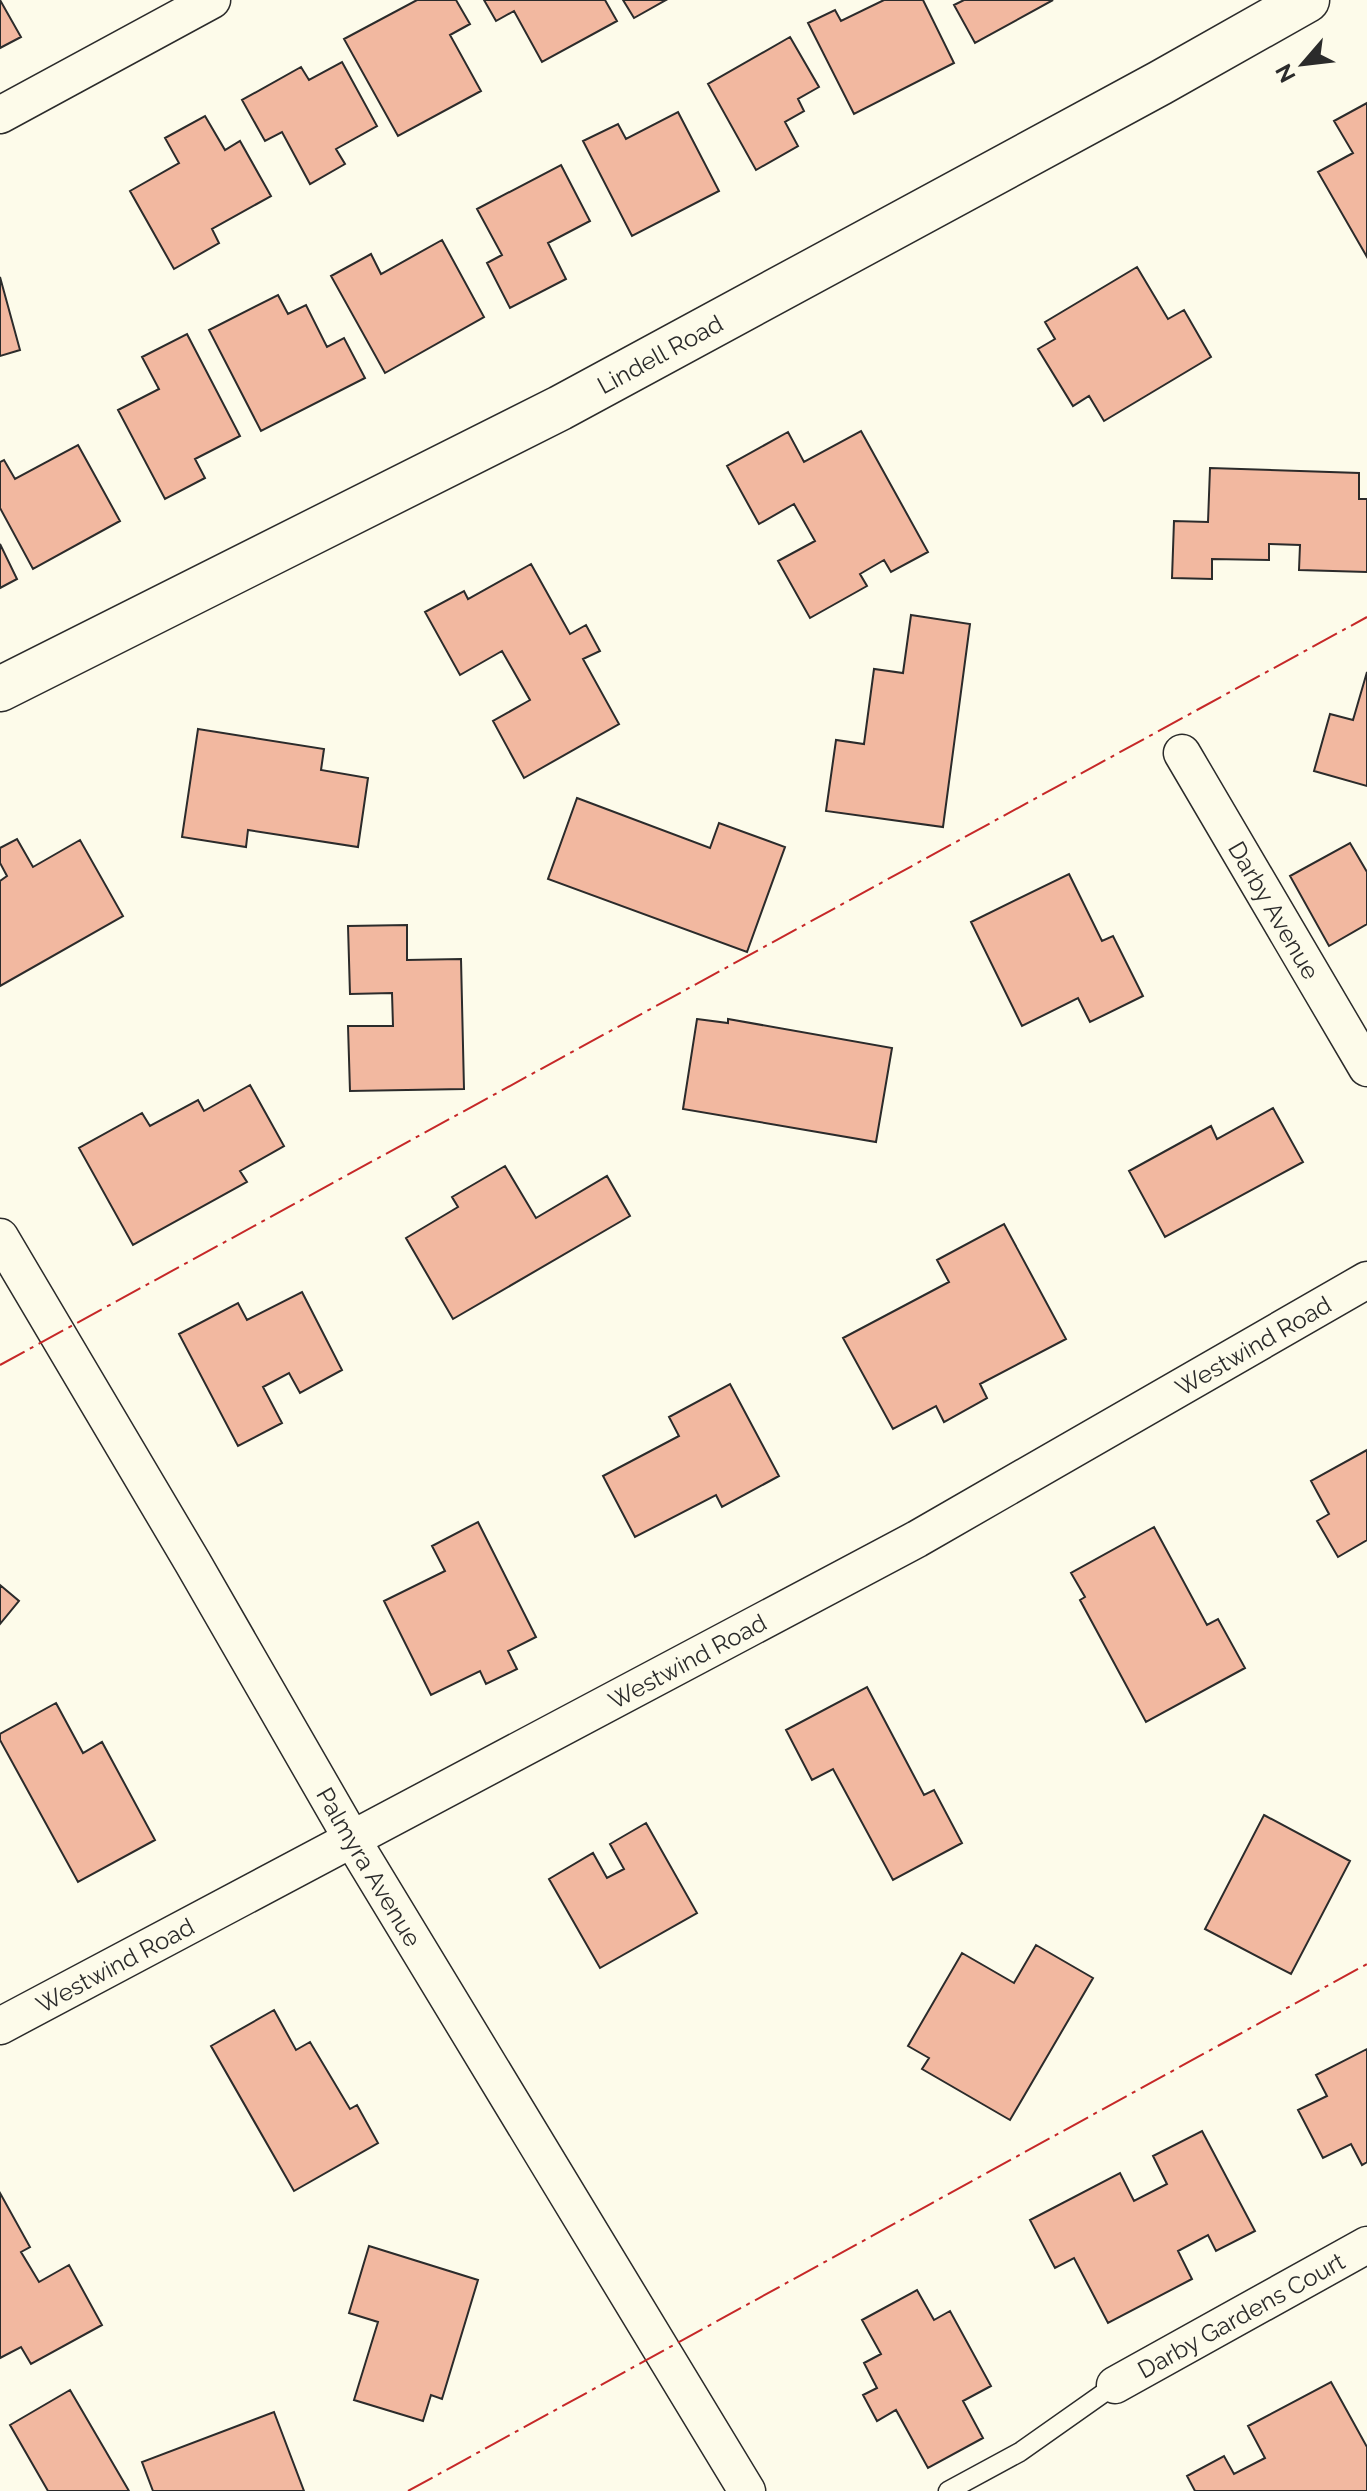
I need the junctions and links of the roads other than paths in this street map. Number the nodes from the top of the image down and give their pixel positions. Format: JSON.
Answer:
{"nodes":[{"id":1,"x":212,"y":0,"type":"edge"},
{"id":2,"x":1307,"y":0,"type":"edge"},
{"id":3,"x":0,"y":115,"type":"edge"},
{"id":4,"x":0,"y":689,"type":"edge"},
{"id":5,"x":1182,"y":753,"type":"dead end"},
{"id":6,"x":1367,"y":1068,"type":"edge"},
{"id":7,"x":0,"y":1237,"type":"edge"},
{"id":8,"x":1367,"y":1280,"type":"edge"},
{"id":9,"x":353,"y":1841,"type":"junction"},
{"id":10,"x":0,"y":2026,"type":"edge"},
{"id":11,"x":1367,"y":2245,"type":"edge"},
{"id":12,"x":1115,"y":2385,"type":"joint"},
{"id":13,"x":747,"y":2491,"type":"edge"},
{"id":14,"x":948,"y":2491,"type":"edge"}],
"edges":[{"from":1,"to":3,"type":"street"},
{"from":2,"to":4,"type":"street","name":"Lindell Road"},
{"from":5,"to":6,"type":"street","name":"Darby Avenue"},
{"from":7,"to":9,"type":"street","name":"Palmyra Avenue"},
{"from":8,"to":9,"type":"street","name":"Westwind Road"},
{"from":9,"to":10,"type":"street","name":"Westwind Road"},
{"from":9,"to":13,"type":"street","name":"Palmyra Avenue"},
{"from":11,"to":12,"type":"street","name":"Darby Gardens Court"},
{"from":12,"to":14,"type":"lane"}]}
